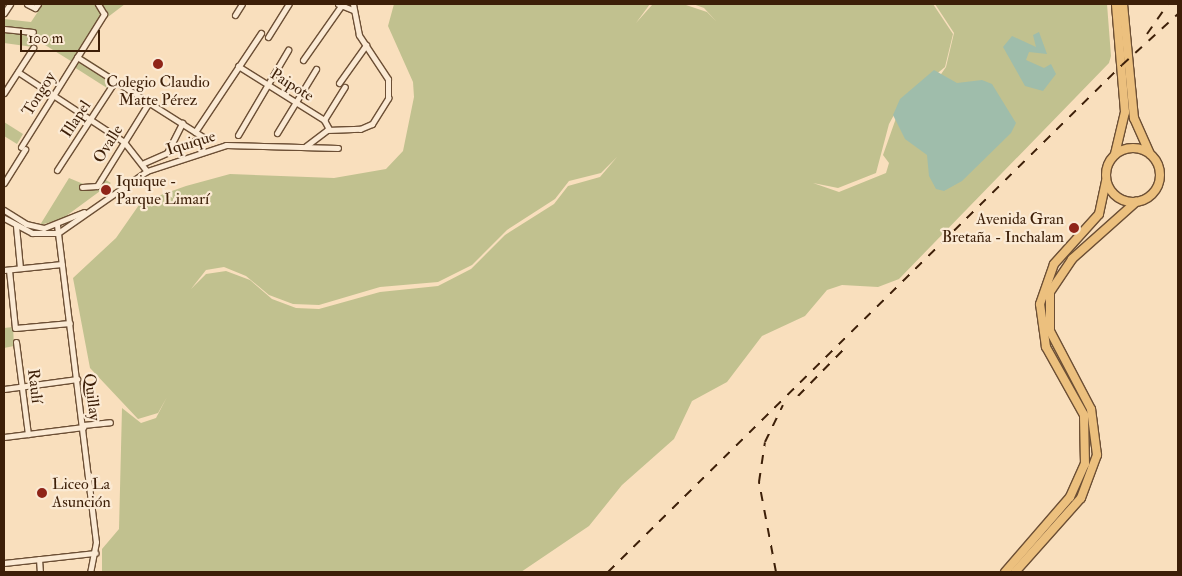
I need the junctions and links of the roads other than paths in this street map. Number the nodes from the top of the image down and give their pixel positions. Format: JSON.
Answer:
{"nodes":[{"id":1,"x":10,"y":4,"type":"edge"},
{"id":2,"x":26,"y":4,"type":"edge"},
{"id":3,"x":38,"y":4,"type":"edge"},
{"id":4,"x":98,"y":4,"type":"edge"},
{"id":5,"x":242,"y":4,"type":"edge"},
{"id":6,"x":289,"y":4,"type":"edge"},
{"id":7,"x":1116,"y":4,"type":"edge"},
{"id":8,"x":1123,"y":4,"type":"edge"},
{"id":9,"x":340,"y":5,"type":"edge"},
{"id":10,"x":353,"y":7,"type":"edge"},
{"id":11,"x":4,"y":13,"type":"edge"},
{"id":12,"x":234,"y":16,"type":"dead end"},
{"id":13,"x":4,"y":29,"type":"edge"},
{"id":14,"x":33,"y":32,"type":"dead end"},
{"id":15,"x":261,"y":33,"type":"dead end"},
{"id":16,"x":268,"y":37,"type":"dead end"},
{"id":17,"x":366,"y":46,"type":"junction"},
{"id":18,"x":33,"y":48,"type":"dead end"},
{"id":19,"x":288,"y":50,"type":"dead end"},
{"id":20,"x":78,"y":57,"type":"junction"},
{"id":21,"x":303,"y":60,"type":"dead end"},
{"id":22,"x":238,"y":66,"type":"junction"},
{"id":23,"x":316,"y":68,"type":"dead end"},
{"id":24,"x":18,"y":72,"type":"junction"},
{"id":25,"x":115,"y":81,"type":"junction"},
{"id":26,"x":339,"y":83,"type":"dead end"},
{"id":27,"x":268,"y":84,"type":"junction"},
{"id":28,"x":345,"y":87,"type":"dead end"},
{"id":29,"x":4,"y":93,"type":"edge"},
{"id":30,"x":53,"y":95,"type":"junction"},
{"id":31,"x":149,"y":102,"type":"junction"},
{"id":32,"x":297,"y":102,"type":"junction"},
{"id":33,"x":90,"y":120,"type":"junction"},
{"id":34,"x":324,"y":120,"type":"junction"},
{"id":35,"x":182,"y":123,"type":"junction"},
{"id":36,"x":329,"y":129,"type":"junction"},
{"id":37,"x":195,"y":132,"type":"junction"},
{"id":38,"x":277,"y":133,"type":"dead end"},
{"id":39,"x":238,"y":134,"type":"dead end"},
{"id":40,"x":124,"y":142,"type":"junction"},
{"id":41,"x":303,"y":147,"type":"junction"},
{"id":42,"x":338,"y":148,"type":"dead end"},
{"id":43,"x":167,"y":153,"type":"junction"},
{"id":44,"x":1114,"y":155,"type":"junction"},
{"id":45,"x":1151,"y":155,"type":"junction"},
{"id":46,"x":144,"y":163,"type":"junction"},
{"id":47,"x":57,"y":170,"type":"dead end"},
{"id":48,"x":147,"y":171,"type":"junction"},
{"id":49,"x":1106,"y":182,"type":"junction"},
{"id":50,"x":4,"y":183,"type":"edge"},
{"id":51,"x":82,"y":187,"type":"dead end"},
{"id":52,"x":1136,"y":202,"type":"junction"},
{"id":53,"x":98,"y":205,"type":"junction"},
{"id":54,"x":4,"y":210,"type":"edge"},
{"id":55,"x":5,"y":221,"type":"edge"},
{"id":56,"x":57,"y":225,"type":"junction"},
{"id":57,"x":16,"y":226,"type":"junction"},
{"id":58,"x":58,"y":233,"type":"junction"},
{"id":59,"x":62,"y":264,"type":"junction"},
{"id":60,"x":20,"y":268,"type":"junction"},
{"id":61,"x":6,"y":270,"type":"edge"},
{"id":62,"x":70,"y":322,"type":"junction"},
{"id":63,"x":16,"y":342,"type":"dead end"},
{"id":64,"x":77,"y":379,"type":"junction"},
{"id":65,"x":22,"y":386,"type":"junction"},
{"id":66,"x":4,"y":389,"type":"edge"},
{"id":67,"x":110,"y":422,"type":"dead end"},
{"id":68,"x":83,"y":426,"type":"junction"},
{"id":69,"x":28,"y":434,"type":"junction"},
{"id":70,"x":4,"y":437,"type":"edge"},
{"id":71,"x":96,"y":553,"type":"junction"},
{"id":72,"x":39,"y":559,"type":"junction"},
{"id":73,"x":4,"y":563,"type":"edge"},
{"id":74,"x":40,"y":572,"type":"edge"},
{"id":75,"x":90,"y":572,"type":"edge"},
{"id":76,"x":1004,"y":572,"type":"edge"},
{"id":77,"x":1016,"y":572,"type":"edge"}],
"edges":[{"from":1,"to":11,"type":"street"},
{"from":2,"to":3,"type":"street"},
{"from":4,"to":20,"type":"street","name":"Tongoy"},
{"from":5,"to":12,"type":"street"},
{"from":6,"to":16,"type":"street"},
{"from":7,"to":44,"type":"main road"},
{"from":8,"to":45,"type":"main road"},
{"from":9,"to":10,"type":"street"},
{"from":9,"to":21,"type":"street"},
{"from":10,"to":17,"type":"street"},
{"from":13,"to":14,"type":"street"},
{"from":15,"to":22,"type":"street"},
{"from":17,"to":26,"type":"street"},
{"from":17,"to":36,"type":"street"},
{"from":18,"to":24,"type":"street"},
{"from":19,"to":27,"type":"street"},
{"from":20,"to":25,"type":"street"},
{"from":20,"to":30,"type":"street","name":"Tongoy"},
{"from":22,"to":27,"type":"street","name":"Paipote"},
{"from":22,"to":37,"type":"street"},
{"from":23,"to":32,"type":"street"},
{"from":24,"to":29,"type":"street"},
{"from":24,"to":30,"type":"street"},
{"from":25,"to":31,"type":"street"},
{"from":25,"to":33,"type":"street","name":"Illapel"},
{"from":27,"to":32,"type":"street","name":"Paipote"},
{"from":27,"to":39,"type":"street"},
{"from":28,"to":34,"type":"street"},
{"from":30,"to":33,"type":"street"},
{"from":30,"to":50,"type":"street","name":"Tongoy"},
{"from":31,"to":35,"type":"street"},
{"from":31,"to":40,"type":"street","name":"Ovalle"},
{"from":32,"to":34,"type":"street","name":"Paipote"},
{"from":32,"to":38,"type":"street"},
{"from":33,"to":40,"type":"street"},
{"from":33,"to":47,"type":"street","name":"Illapel"},
{"from":34,"to":36,"type":"street","name":"Paipote"},
{"from":35,"to":37,"type":"street"},
{"from":35,"to":43,"type":"street"},
{"from":36,"to":41,"type":"street"},
{"from":37,"to":43,"type":"street"},
{"from":40,"to":46,"type":"street"},
{"from":40,"to":51,"type":"street","name":"Ovalle"},
{"from":41,"to":42,"type":"street","name":"Iquique"},
{"from":41,"to":48,"type":"street","name":"Iquique"},
{"from":43,"to":46,"type":"street"},
{"from":44,"to":45,"type":"main road"},
{"from":44,"to":49,"type":"main road"},
{"from":45,"to":52,"type":"main road"},
{"from":46,"to":48,"type":"street"},
{"from":48,"to":53,"type":"street","name":"Iquique"},
{"from":49,"to":52,"type":"main road"},
{"from":49,"to":76,"type":"main road"},
{"from":52,"to":77,"type":"main road"},
{"from":53,"to":56,"type":"street"},
{"from":53,"to":58,"type":"street"},
{"from":54,"to":56,"type":"street"},
{"from":55,"to":57,"type":"street"},
{"from":56,"to":58,"type":"street","name":"Quillay"},
{"from":57,"to":58,"type":"street"},
{"from":57,"to":60,"type":"street"},
{"from":58,"to":59,"type":"street","name":"Quillay"},
{"from":59,"to":60,"type":"street"},
{"from":59,"to":62,"type":"street","name":"Quillay"},
{"from":60,"to":61,"type":"street"},
{"from":61,"to":62,"type":"street"},
{"from":62,"to":64,"type":"street","name":"Quillay"},
{"from":63,"to":65,"type":"street","name":"Raulí"},
{"from":64,"to":65,"type":"street"},
{"from":64,"to":68,"type":"street","name":"Quillay"},
{"from":65,"to":66,"type":"street"},
{"from":65,"to":69,"type":"street","name":"Raulí"},
{"from":67,"to":68,"type":"street"},
{"from":68,"to":69,"type":"street"},
{"from":68,"to":71,"type":"street","name":"Quillay"},
{"from":69,"to":70,"type":"street"},
{"from":71,"to":72,"type":"street"},
{"from":71,"to":75,"type":"street","name":"Quillay"},
{"from":72,"to":73,"type":"street"},
{"from":72,"to":74,"type":"street"}]}
